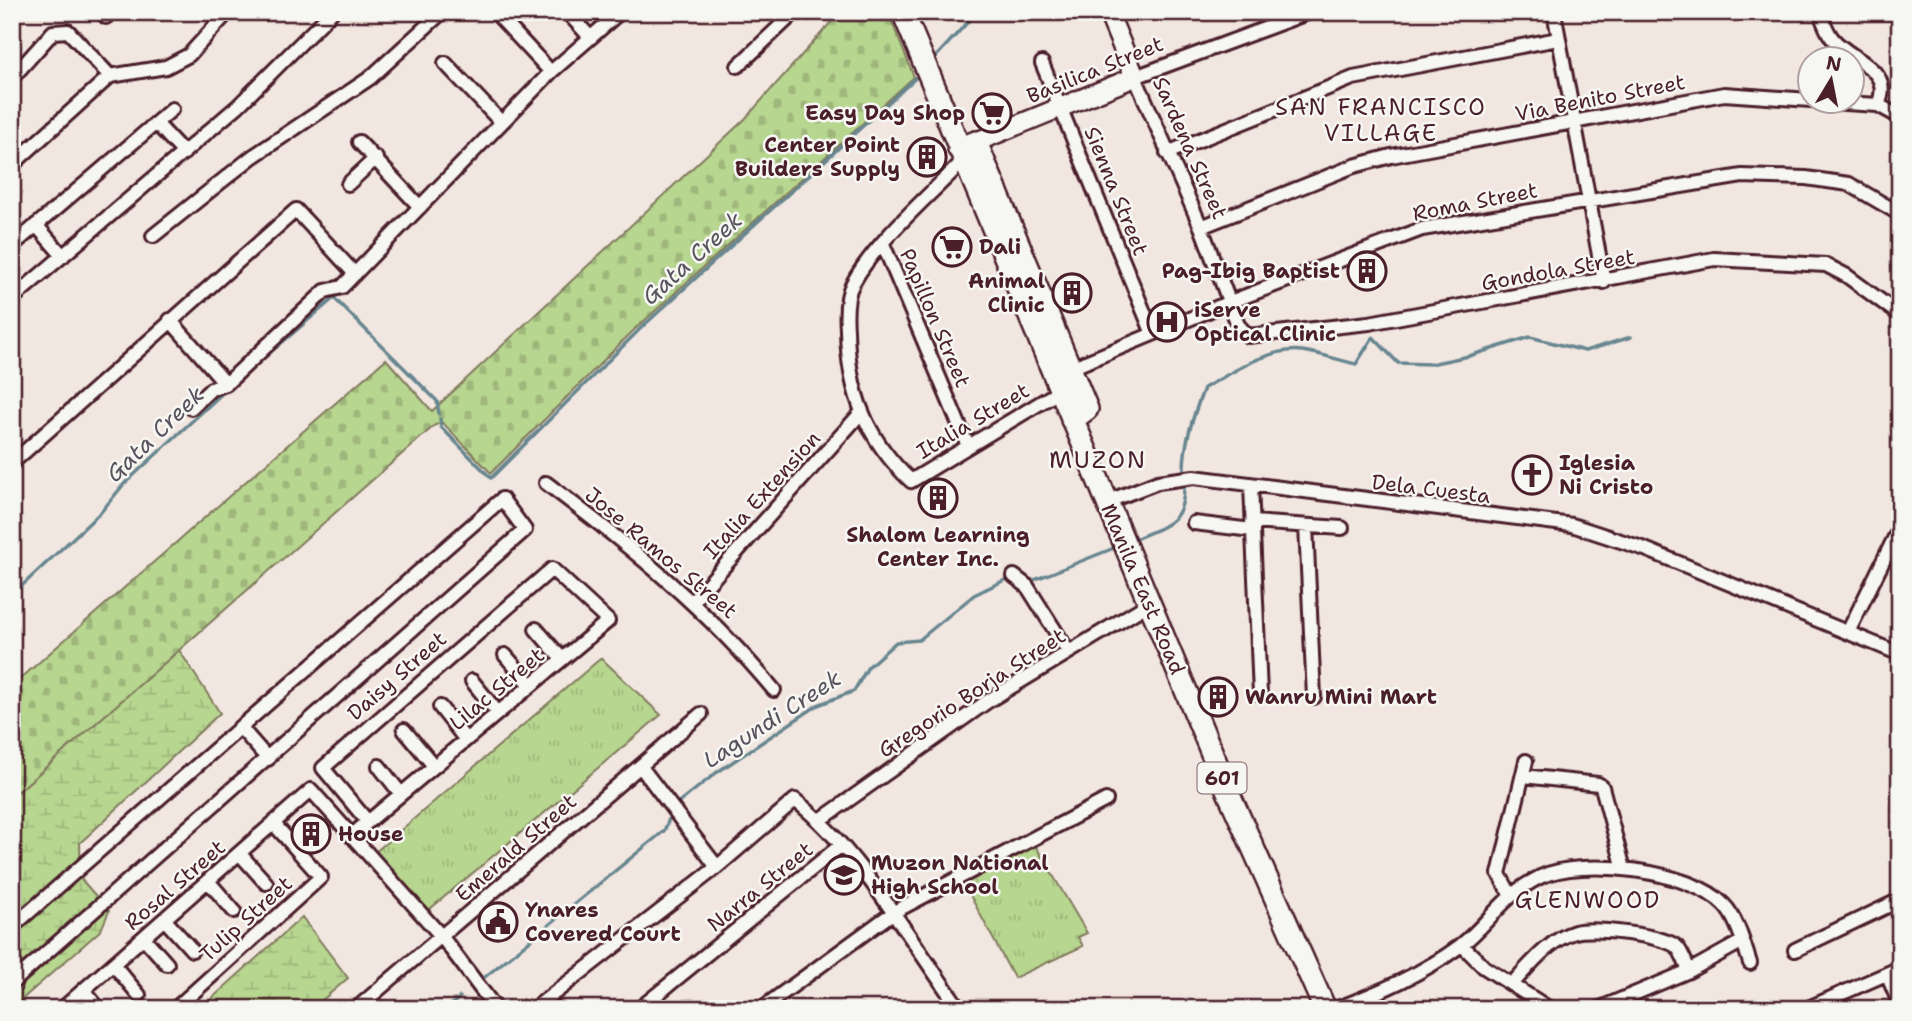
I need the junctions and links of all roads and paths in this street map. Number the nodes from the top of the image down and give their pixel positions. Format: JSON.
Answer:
{"nodes":[{"id":1,"x":228,"y":12,"type":"edge"},
{"id":2,"x":332,"y":12,"type":"edge"},
{"id":3,"x":442,"y":12,"type":"edge"},
{"id":4,"x":495,"y":12,"type":"edge"},
{"id":5,"x":567,"y":12,"type":"edge"},
{"id":6,"x":619,"y":12,"type":"edge"},
{"id":7,"x":795,"y":12,"type":"edge"},
{"id":8,"x":903,"y":12,"type":"edge"},
{"id":9,"x":1108,"y":12,"type":"edge"},
{"id":10,"x":1554,"y":12,"type":"edge"},
{"id":11,"x":1820,"y":12,"type":"edge"},
{"id":12,"x":1302,"y":13,"type":"edge"},
{"id":13,"x":590,"y":37,"type":"junction"},
{"id":14,"x":1558,"y":39,"type":"junction"},
{"id":15,"x":445,"y":63,"type":"dead end"},
{"id":16,"x":1042,"y":63,"type":"dead end"},
{"id":17,"x":738,"y":66,"type":"dead end"},
{"id":18,"x":551,"y":72,"type":"junction"},
{"id":19,"x":110,"y":76,"type":"junction"},
{"id":20,"x":1135,"y":77,"type":"junction"},
{"id":21,"x":12,"y":78,"type":"edge"},
{"id":22,"x":1797,"y":99,"type":"edge"},
{"id":23,"x":1867,"y":104,"type":"edge"},
{"id":24,"x":1878,"y":105,"type":"junction"},
{"id":25,"x":1062,"y":107,"type":"junction"},
{"id":26,"x":173,"y":108,"type":"dead end"},
{"id":27,"x":1900,"y":117,"type":"edge"},
{"id":28,"x":501,"y":122,"type":"junction"},
{"id":29,"x":1573,"y":122,"type":"junction"},
{"id":30,"x":156,"y":123,"type":"junction"},
{"id":31,"x":359,"y":142,"type":"dead end"},
{"id":32,"x":966,"y":150,"type":"junction"},
{"id":33,"x":184,"y":153,"type":"junction"},
{"id":34,"x":1167,"y":153,"type":"junction"},
{"id":35,"x":376,"y":158,"type":"junction"},
{"id":36,"x":12,"y":165,"type":"edge"},
{"id":37,"x":348,"y":184,"type":"dead end"},
{"id":38,"x":1588,"y":201,"type":"junction"},
{"id":39,"x":420,"y":207,"type":"junction"},
{"id":40,"x":1900,"y":214,"type":"edge"},
{"id":41,"x":36,"y":225,"type":"junction"},
{"id":42,"x":1201,"y":227,"type":"junction"},
{"id":43,"x":153,"y":236,"type":"dead end"},
{"id":44,"x":883,"y":244,"type":"junction"},
{"id":45,"x":12,"y":246,"type":"edge"},
{"id":46,"x":63,"y":256,"type":"junction"},
{"id":47,"x":355,"y":274,"type":"junction"},
{"id":48,"x":1604,"y":282,"type":"junction"},
{"id":49,"x":12,"y":299,"type":"edge"},
{"id":50,"x":1230,"y":302,"type":"junction"},
{"id":51,"x":1900,"y":315,"type":"edge"},
{"id":52,"x":170,"y":320,"type":"junction"},
{"id":53,"x":1153,"y":334,"type":"junction"},
{"id":54,"x":1062,"y":378,"type":"junction"},
{"id":55,"x":226,"y":384,"type":"junction"},
{"id":56,"x":191,"y":408,"type":"dead end"},
{"id":57,"x":860,"y":415,"type":"junction"},
{"id":58,"x":968,"y":446,"type":"junction"},
{"id":59,"x":12,"y":463,"type":"edge"},
{"id":60,"x":546,"y":483,"type":"dead end"},
{"id":61,"x":1251,"y":485,"type":"junction"},
{"id":62,"x":1106,"y":502,"type":"junction"},
{"id":63,"x":1194,"y":523,"type":"dead end"},
{"id":64,"x":1252,"y":526,"type":"junction"},
{"id":65,"x":1306,"y":526,"type":"junction"},
{"id":66,"x":1900,"y":527,"type":"edge"},
{"id":67,"x":1342,"y":528,"type":"dead end"},
{"id":68,"x":552,"y":569,"type":"joint"},
{"id":69,"x":1014,"y":576,"type":"dead end"},
{"id":70,"x":693,"y":601,"type":"junction"},
{"id":71,"x":1150,"y":603,"type":"junction"},
{"id":72,"x":536,"y":629,"type":"dead end"},
{"id":73,"x":1848,"y":632,"type":"junction"},
{"id":74,"x":1068,"y":651,"type":"junction"},
{"id":75,"x":1900,"y":654,"type":"edge"},
{"id":76,"x":505,"y":655,"type":"dead end"},
{"id":77,"x":562,"y":659,"type":"junction"},
{"id":78,"x":472,"y":681,"type":"dead end"},
{"id":79,"x":531,"y":685,"type":"junction"},
{"id":80,"x":774,"y":690,"type":"dead end"},
{"id":81,"x":1260,"y":694,"type":"dead end"},
{"id":82,"x":1314,"y":697,"type":"dead end"},
{"id":83,"x":440,"y":707,"type":"dead end"},
{"id":84,"x":498,"y":713,"type":"junction"},
{"id":85,"x":701,"y":714,"type":"dead end"},
{"id":86,"x":240,"y":727,"type":"junction"},
{"id":87,"x":404,"y":730,"type":"dead end"},
{"id":88,"x":466,"y":740,"type":"junction"},
{"id":89,"x":268,"y":759,"type":"junction"},
{"id":90,"x":1527,"y":761,"type":"dead end"},
{"id":91,"x":379,"y":766,"type":"dead end"},
{"id":92,"x":434,"y":766,"type":"junction"},
{"id":93,"x":641,"y":767,"type":"junction"},
{"id":94,"x":1523,"y":776,"type":"junction"},
{"id":95,"x":401,"y":794,"type":"junction"},
{"id":96,"x":1106,"y":800,"type":"dead end"},
{"id":97,"x":368,"y":821,"type":"junction"},
{"id":98,"x":819,"y":821,"type":"junction"},
{"id":99,"x":274,"y":824,"type":"junction"},
{"id":100,"x":351,"y":836,"type":"junction"},
{"id":101,"x":840,"y":846,"type":"junction"},
{"id":102,"x":240,"y":854,"type":"junction"},
{"id":103,"x":717,"y":867,"type":"junction"},
{"id":104,"x":1624,"y":869,"type":"junction"},
{"id":105,"x":208,"y":881,"type":"junction"},
{"id":106,"x":266,"y":883,"type":"dead end"},
{"id":107,"x":1510,"y":894,"type":"junction"},
{"id":108,"x":1900,"y":900,"type":"edge"},
{"id":109,"x":234,"y":911,"type":"dead end"},
{"id":110,"x":894,"y":912,"type":"junction"},
{"id":111,"x":165,"y":919,"type":"junction"},
{"id":112,"x":12,"y":928,"type":"edge"},
{"id":113,"x":442,"y":937,"type":"junction"},
{"id":114,"x":144,"y":938,"type":"junction"},
{"id":115,"x":1743,"y":941,"type":"junction"},
{"id":116,"x":1462,"y":945,"type":"junction"},
{"id":117,"x":192,"y":950,"type":"dead end"},
{"id":118,"x":1795,"y":950,"type":"dead end"},
{"id":119,"x":1750,"y":963,"type":"dead end"},
{"id":120,"x":113,"y":964,"type":"junction"},
{"id":121,"x":167,"y":964,"type":"dead end"},
{"id":122,"x":1900,"y":968,"type":"edge"},
{"id":123,"x":1689,"y":971,"type":"junction"},
{"id":124,"x":1887,"y":974,"type":"junction"},
{"id":125,"x":12,"y":983,"type":"edge"},
{"id":126,"x":1512,"y":984,"type":"junction"},
{"id":127,"x":83,"y":990,"type":"junction"},
{"id":128,"x":139,"y":995,"type":"dead end"},
{"id":129,"x":1900,"y":1005,"type":"edge"},
{"id":130,"x":62,"y":1009,"type":"edge"},
{"id":131,"x":99,"y":1009,"type":"edge"},
{"id":132,"x":175,"y":1009,"type":"edge"},
{"id":133,"x":356,"y":1009,"type":"edge"},
{"id":134,"x":496,"y":1009,"type":"edge"},
{"id":135,"x":534,"y":1009,"type":"edge"},
{"id":136,"x":639,"y":1009,"type":"edge"},
{"id":137,"x":761,"y":1009,"type":"edge"},
{"id":138,"x":960,"y":1009,"type":"edge"},
{"id":139,"x":1325,"y":1009,"type":"edge"},
{"id":140,"x":1336,"y":1009,"type":"edge"},
{"id":141,"x":1550,"y":1009,"type":"edge"},
{"id":142,"x":1598,"y":1009,"type":"edge"},
{"id":143,"x":1807,"y":1009,"type":"edge"}],
"edges":[{"from":1,"to":19,"type":"street"},
{"from":2,"to":33,"type":"street"},
{"from":3,"to":43,"type":"street"},
{"from":4,"to":18,"type":"street"},
{"from":5,"to":13,"type":"street"},
{"from":6,"to":13,"type":"street"},
{"from":7,"to":17,"type":"street"},
{"from":8,"to":32,"type":"main road"},
{"from":9,"to":20,"type":"street","name":"Sardena Street"},
{"from":10,"to":14,"type":"street"},
{"from":11,"to":24,"type":"street"},
{"from":12,"to":20,"type":"street","name":"Basilica Street"},
{"from":13,"to":18,"type":"street"},
{"from":14,"to":29,"type":"street"},
{"from":14,"to":34,"type":"street"},
{"from":15,"to":28,"type":"street"},
{"from":16,"to":25,"type":"street","name":"Sienna Street"},
{"from":18,"to":28,"type":"street"},
{"from":19,"to":21,"type":"street"},
{"from":19,"to":36,"type":"street"},
{"from":20,"to":25,"type":"street","name":"Basilica Street"},
{"from":20,"to":34,"type":"street","name":"Sardena Street"},
{"from":22,"to":29,"type":"street","name":"Via Benito Street"},
{"from":23,"to":24,"type":"street"},
{"from":24,"to":27,"type":"street"},
{"from":25,"to":32,"type":"street","name":"Basilica Street"},
{"from":25,"to":53,"type":"street","name":"Sienna Street"},
{"from":26,"to":30,"type":"street"},
{"from":28,"to":39,"type":"street"},
{"from":29,"to":38,"type":"street"},
{"from":29,"to":42,"type":"street","name":"Via Benito Street"},
{"from":30,"to":33,"type":"street"},
{"from":30,"to":41,"type":"street"},
{"from":31,"to":35,"type":"street"},
{"from":32,"to":44,"type":"street","name":"Italia Street"},
{"from":32,"to":54,"type":"main road"},
{"from":33,"to":46,"type":"street"},
{"from":34,"to":42,"type":"street","name":"Sardena Street"},
{"from":35,"to":37,"type":"street"},
{"from":35,"to":39,"type":"street"},
{"from":38,"to":40,"type":"street","name":"Roma Street"},
{"from":38,"to":48,"type":"street"},
{"from":38,"to":50,"type":"street","name":"Roma Street"},
{"from":39,"to":47,"type":"street"},
{"from":41,"to":45,"type":"street"},
{"from":41,"to":46,"type":"street"},
{"from":42,"to":50,"type":"street","name":"Sardena Street"},
{"from":44,"to":57,"type":"street","name":"Italia Street"},
{"from":44,"to":58,"type":"street","name":"Papillon Street"},
{"from":46,"to":49,"type":"street"},
{"from":47,"to":52,"type":"street"},
{"from":47,"to":55,"type":"street"},
{"from":48,"to":50,"type":"street","name":"Gondola Street"},
{"from":48,"to":51,"type":"street","name":"Gondola Street"},
{"from":50,"to":53,"type":"street","name":"Roma Street"},
{"from":52,"to":55,"type":"street"},
{"from":52,"to":59,"type":"street"},
{"from":53,"to":54,"type":"street","name":"Roma Street"},
{"from":54,"to":58,"type":"street","name":"Italia Street"},
{"from":54,"to":62,"type":"main road","name":"Manila East Road","number":"601"},
{"from":55,"to":56,"type":"street"},
{"from":57,"to":58,"type":"street","name":"Italia Street"},
{"from":57,"to":70,"type":"street","name":"Italia Extension"},
{"from":60,"to":70,"type":"street","name":"Jose Ramos Street"},
{"from":61,"to":62,"type":"street","name":"Dela Cuesta"},
{"from":61,"to":64,"type":"street"},
{"from":61,"to":73,"type":"street","name":"Dela Cuesta"},
{"from":62,"to":71,"type":"main road","name":"Manila East Road","number":"601"},
{"from":63,"to":64,"type":"street"},
{"from":64,"to":65,"type":"street"},
{"from":64,"to":81,"type":"street"},
{"from":65,"to":67,"type":"street"},
{"from":65,"to":82,"type":"street"},
{"from":66,"to":73,"type":"street"},
{"from":68,"to":77,"type":"street","name":"Lilac Street"},
{"from":68,"to":97,"type":"street","name":"Daisy Street"},
{"from":69,"to":74,"type":"street"},
{"from":70,"to":80,"type":"street","name":"Jose Ramos Street"},
{"from":71,"to":74,"type":"street","name":"Gregorio Borja Street"},
{"from":71,"to":139,"type":"main road","name":"Manila East Road","number":"601"},
{"from":72,"to":77,"type":"street"},
{"from":73,"to":75,"type":"street","name":"Dela Cuesta"},
{"from":74,"to":98,"type":"street","name":"Gregorio Borja Street"},
{"from":76,"to":79,"type":"street"},
{"from":77,"to":79,"type":"street","name":"Lilac Street"},
{"from":78,"to":84,"type":"street"},
{"from":79,"to":84,"type":"street","name":"Lilac Street"},
{"from":83,"to":88,"type":"street"},
{"from":84,"to":88,"type":"street","name":"Lilac Street"},
{"from":85,"to":93,"type":"street","name":"Emerald Street"},
{"from":86,"to":89,"type":"street"},
{"from":86,"to":89,"type":"street"},
{"from":86,"to":112,"type":"street"},
{"from":87,"to":92,"type":"street"},
{"from":88,"to":92,"type":"street","name":"Lilac Street"},
{"from":89,"to":125,"type":"street"},
{"from":90,"to":94,"type":"street"},
{"from":91,"to":95,"type":"street"},
{"from":92,"to":95,"type":"street","name":"Lilac Street"},
{"from":93,"to":103,"type":"street"},
{"from":93,"to":113,"type":"street","name":"Emerald Street"},
{"from":94,"to":104,"type":"street"},
{"from":94,"to":107,"type":"street"},
{"from":95,"to":97,"type":"street","name":"Lilac Street"},
{"from":96,"to":110,"type":"street"},
{"from":97,"to":100,"type":"street","name":"Lilac Street"},
{"from":98,"to":101,"type":"street"},
{"from":98,"to":103,"type":"street"},
{"from":99,"to":100,"type":"street","name":"Rosal Street"},
{"from":99,"to":102,"type":"street","name":"Rosal Street"},
{"from":99,"to":132,"type":"street","name":"Tulip Street"},
{"from":100,"to":113,"type":"street"},
{"from":101,"to":110,"type":"street"},
{"from":101,"to":136,"type":"street","name":"Narra Street"},
{"from":102,"to":105,"type":"street","name":"Rosal Street"},
{"from":102,"to":106,"type":"street"},
{"from":103,"to":135,"type":"street"},
{"from":104,"to":107,"type":"street"},
{"from":104,"to":115,"type":"street"},
{"from":105,"to":109,"type":"street"},
{"from":105,"to":111,"type":"street","name":"Rosal Street"},
{"from":107,"to":116,"type":"street"},
{"from":108,"to":118,"type":"street"},
{"from":110,"to":137,"type":"street"},
{"from":110,"to":138,"type":"street"},
{"from":111,"to":114,"type":"street","name":"Rosal Street"},
{"from":111,"to":117,"type":"street"},
{"from":113,"to":133,"type":"street","name":"Emerald Street"},
{"from":113,"to":134,"type":"street"},
{"from":114,"to":120,"type":"street","name":"Rosal Street"},
{"from":114,"to":121,"type":"street"},
{"from":115,"to":119,"type":"street"},
{"from":115,"to":123,"type":"street"},
{"from":116,"to":126,"type":"street"},
{"from":116,"to":140,"type":"street"},
{"from":120,"to":127,"type":"street","name":"Rosal Street"},
{"from":120,"to":128,"type":"street"},
{"from":122,"to":124,"type":"street"},
{"from":123,"to":126,"type":"street"},
{"from":123,"to":142,"type":"street"},
{"from":124,"to":129,"type":"street"},
{"from":124,"to":143,"type":"street"},
{"from":126,"to":141,"type":"street"},
{"from":127,"to":130,"type":"street","name":"Rosal Street"},
{"from":127,"to":131,"type":"street"}]}
